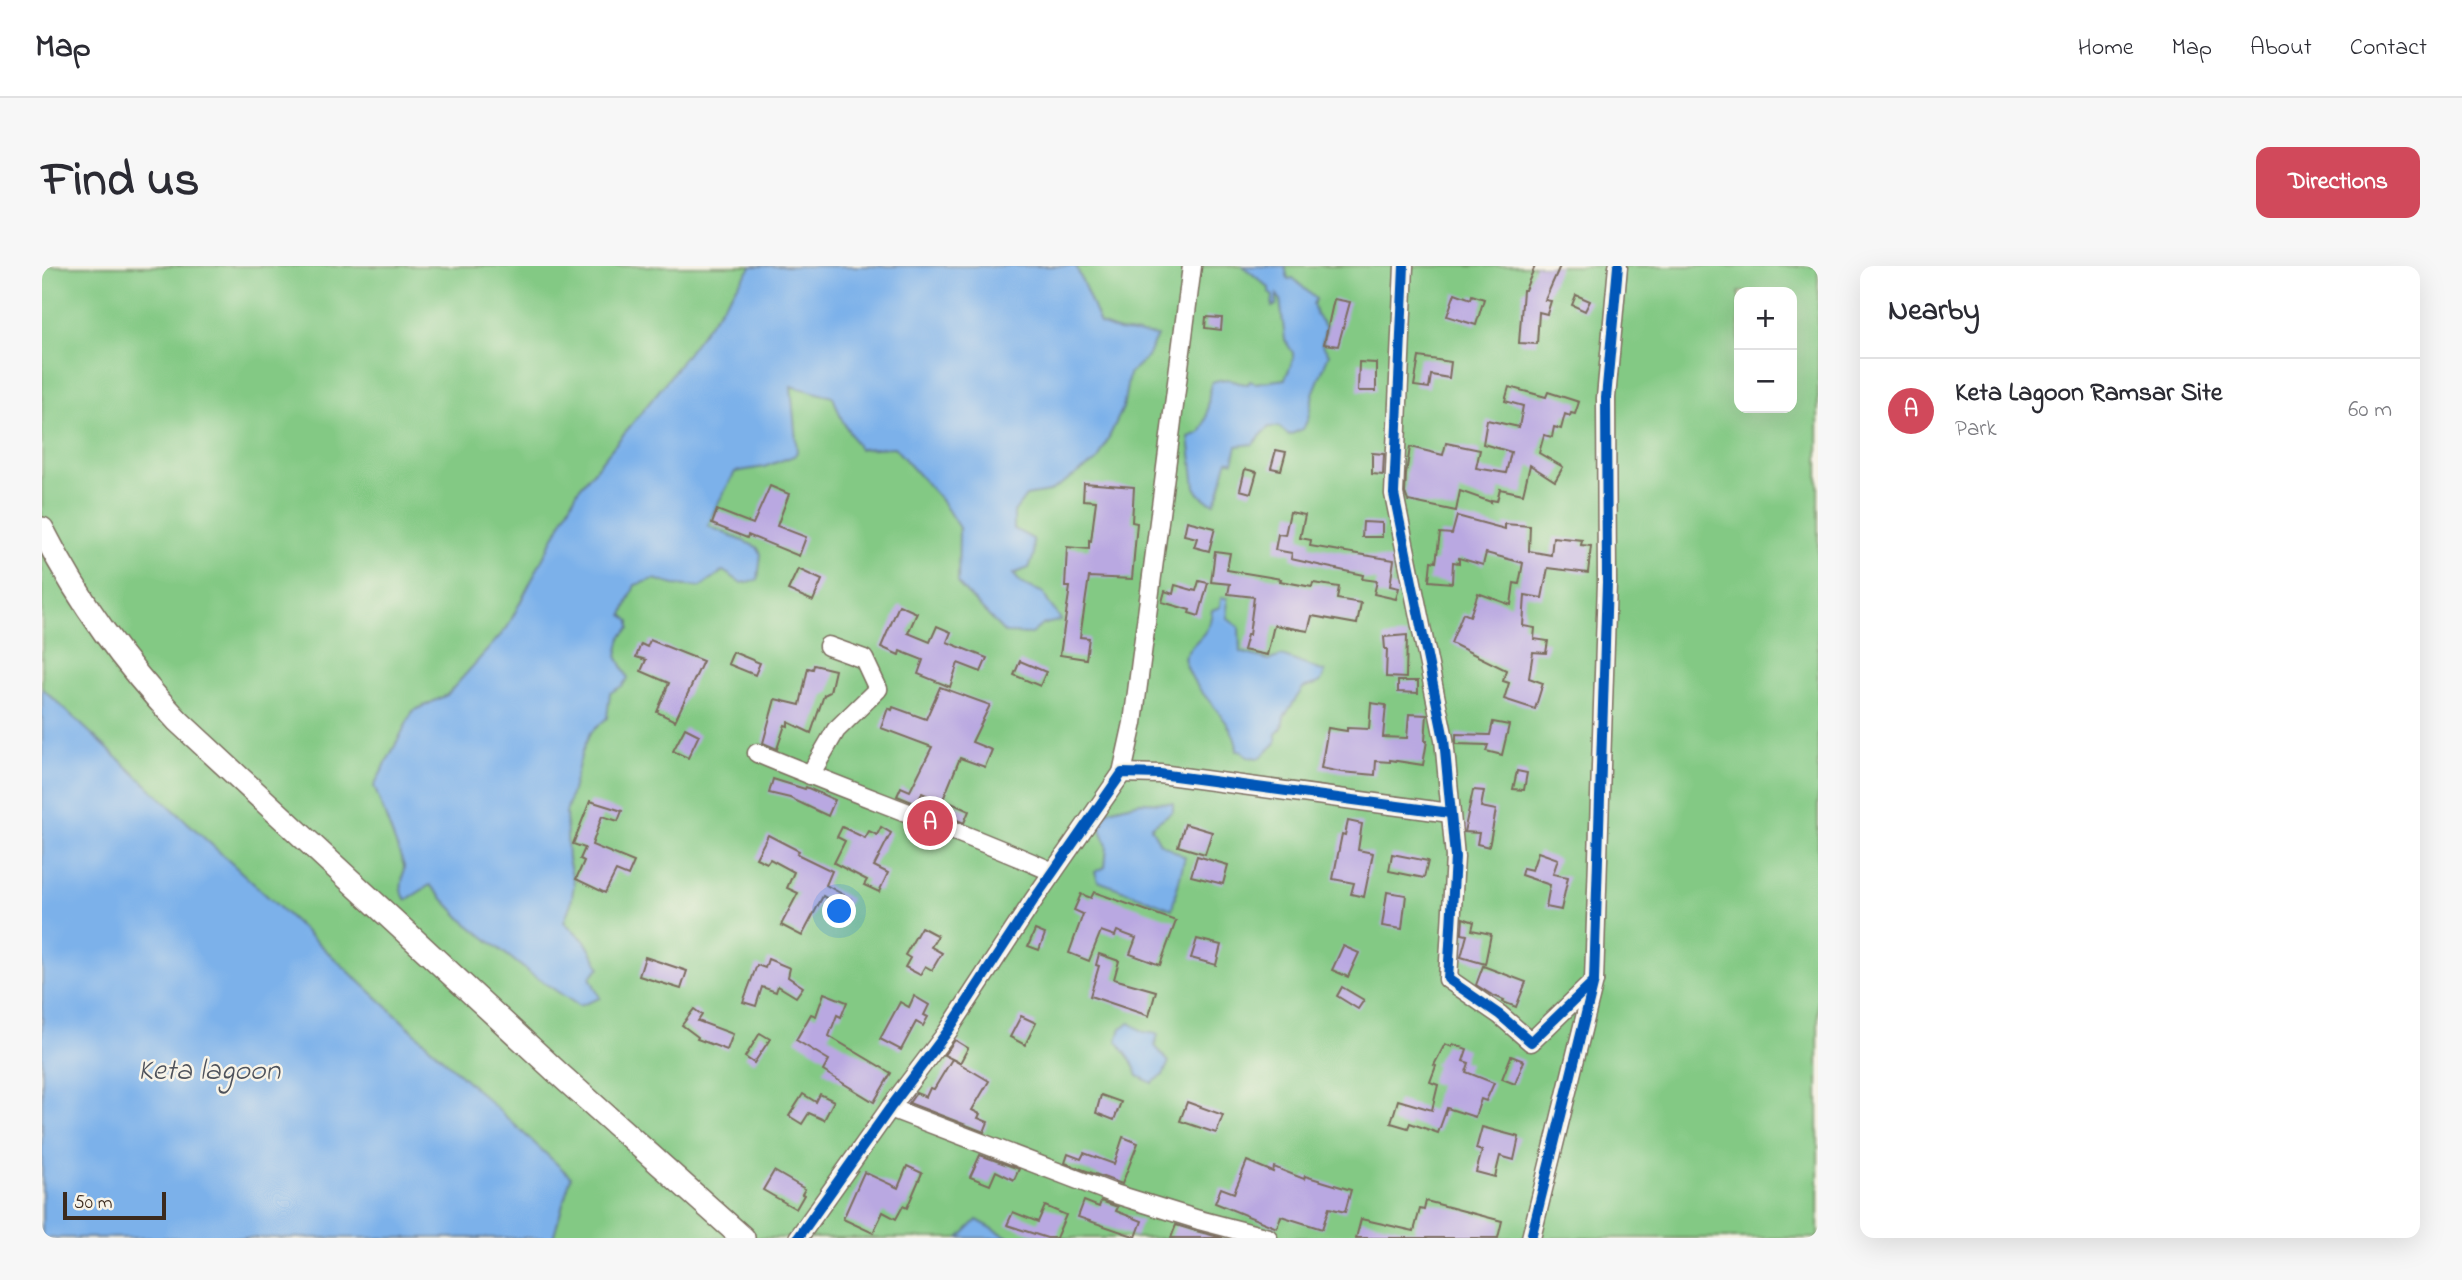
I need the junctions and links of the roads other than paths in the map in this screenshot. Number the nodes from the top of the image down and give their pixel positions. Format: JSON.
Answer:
{"nodes":[{"id":1,"x":1192,"y":266,"type":"edge"},
{"id":2,"x":1404,"y":266,"type":"edge"},
{"id":3,"x":1618,"y":266,"type":"edge"},
{"id":4,"x":42,"y":529,"type":"edge"},
{"id":5,"x":828,"y":646,"type":"dead end"},
{"id":6,"x":757,"y":753,"type":"dead end"},
{"id":7,"x":1122,"y":773,"type":"junction"},
{"id":8,"x":810,"y":775,"type":"junction"},
{"id":9,"x":1450,"y":813,"type":"junction"},
{"id":10,"x":1053,"y":872,"type":"junction"},
{"id":11,"x":1594,"y":981,"type":"junction"},
{"id":12,"x":890,"y":1108,"type":"junction"},
{"id":13,"x":743,"y":1238,"type":"edge"},
{"id":14,"x":798,"y":1238,"type":"edge"},
{"id":15,"x":1268,"y":1238,"type":"edge"},
{"id":16,"x":1531,"y":1238,"type":"edge"}],
"edges":[{"from":1,"to":7,"type":"street"},
{"from":2,"to":9,"type":"street"},
{"from":3,"to":11,"type":"street"},
{"from":4,"to":13,"type":"main road"},
{"from":5,"to":8,"type":"street"},
{"from":6,"to":8,"type":"street"},
{"from":7,"to":9,"type":"street"},
{"from":7,"to":10,"type":"street"},
{"from":8,"to":10,"type":"street"},
{"from":9,"to":11,"type":"street"},
{"from":10,"to":12,"type":"street"},
{"from":11,"to":16,"type":"street"},
{"from":12,"to":14,"type":"street"},
{"from":12,"to":15,"type":"street"}]}
